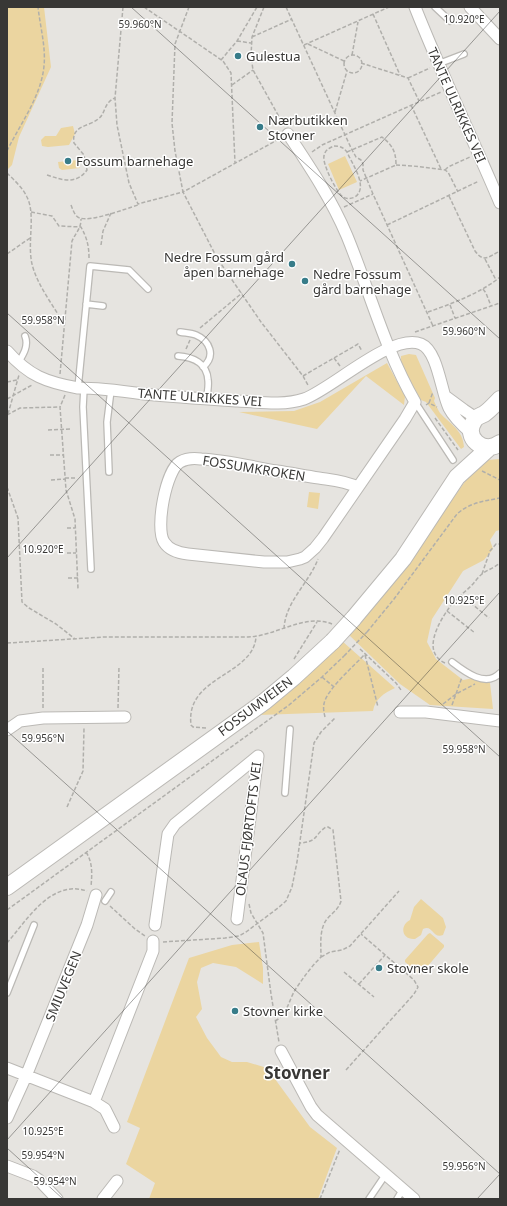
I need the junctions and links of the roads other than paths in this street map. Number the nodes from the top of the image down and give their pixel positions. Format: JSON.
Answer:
{"nodes":[{"id":1,"x":415,"y":7,"type":"edge"},
{"id":2,"x":435,"y":7,"type":"edge"},
{"id":3,"x":470,"y":7,"type":"edge"},
{"id":4,"x":450,"y":21,"type":"dead end"},
{"id":5,"x":500,"y":38,"type":"edge"},
{"id":6,"x":464,"y":54,"type":"dead end"},
{"id":7,"x":438,"y":64,"type":"junction"},
{"id":8,"x":288,"y":134,"type":"road end"},
{"id":9,"x":500,"y":202,"type":"edge"},
{"id":10,"x":148,"y":289,"type":"dead end"},
{"id":11,"x":86,"y":304,"type":"junction"},
{"id":12,"x":103,"y":306,"type":"dead end"},
{"id":13,"x":180,"y":332,"type":"dead end"},
{"id":14,"x":25,"y":336,"type":"dead end"},
{"id":15,"x":389,"y":348,"type":"junction"},
{"id":16,"x":7,"y":351,"type":"edge"},
{"id":17,"x":178,"y":356,"type":"dead end"},
{"id":18,"x":203,"y":367,"type":"junction"},
{"id":19,"x":19,"y":369,"type":"junction"},
{"id":20,"x":81,"y":388,"type":"junction"},
{"id":21,"x":111,"y":390,"type":"junction"},
{"id":22,"x":445,"y":396,"type":"junction"},
{"id":23,"x":207,"y":399,"type":"junction"},
{"id":24,"x":500,"y":399,"type":"edge"},
{"id":25,"x":415,"y":402,"type":"junction"},
{"id":26,"x":480,"y":416,"type":"junction"},
{"id":27,"x":500,"y":418,"type":"edge"},
{"id":28,"x":473,"y":437,"type":"junction"},
{"id":29,"x":496,"y":446,"type":"edge"},
{"id":30,"x":453,"y":460,"type":"dead end"},
{"id":31,"x":110,"y":472,"type":"dead end"},
{"id":32,"x":457,"y":477,"type":"junction"},
{"id":33,"x":357,"y":487,"type":"junction"},
{"id":34,"x":91,"y":569,"type":"dead end"},
{"id":35,"x":452,"y":662,"type":"road end"},
{"id":36,"x":500,"y":673,"type":"edge"},
{"id":37,"x":400,"y":712,"type":"dead end"},
{"id":38,"x":121,"y":718,"type":"road end"},
{"id":39,"x":500,"y":721,"type":"edge"},
{"id":40,"x":290,"y":729,"type":"dead end"},
{"id":41,"x":7,"y":730,"type":"edge"},
{"id":42,"x":284,"y":793,"type":"dead end"},
{"id":43,"x":7,"y":887,"type":"edge"},
{"id":44,"x":111,"y":892,"type":"dead end"},
{"id":45,"x":97,"y":896,"type":"joint"},
{"id":46,"x":237,"y":919,"type":"dead end"},
{"id":47,"x":34,"y":925,"type":"dead end"},
{"id":48,"x":155,"y":925,"type":"dead end"},
{"id":49,"x":153,"y":941,"type":"road end"},
{"id":50,"x":7,"y":993,"type":"edge"},
{"id":51,"x":281,"y":1051,"type":"road end"},
{"id":52,"x":7,"y":1068,"type":"edge"},
{"id":53,"x":26,"y":1076,"type":"junction"},
{"id":54,"x":94,"y":1102,"type":"junction"},
{"id":55,"x":7,"y":1118,"type":"edge"},
{"id":56,"x":114,"y":1127,"type":"dead end"},
{"id":57,"x":7,"y":1166,"type":"edge"},
{"id":58,"x":386,"y":1174,"type":"junction"},
{"id":59,"x":117,"y":1180,"type":"dead end"},
{"id":60,"x":403,"y":1189,"type":"junction"},
{"id":61,"x":56,"y":1199,"type":"edge"},
{"id":62,"x":104,"y":1199,"type":"edge"},
{"id":63,"x":369,"y":1199,"type":"edge"},
{"id":64,"x":396,"y":1199,"type":"edge"},
{"id":65,"x":414,"y":1199,"type":"edge"}],
"edges":[{"from":1,"to":7,"type":"street","name":"TANTE ULRIKKES VEI"},
{"from":2,"to":4,"type":"lane"},
{"from":3,"to":5,"type":"street"},
{"from":6,"to":7,"type":"lane"},
{"from":7,"to":9,"type":"street","name":"TANTE ULRIKKES VEI"},
{"from":8,"to":15,"type":"street"},
{"from":10,"to":11,"type":"lane"},
{"from":11,"to":12,"type":"lane"},
{"from":11,"to":20,"type":"lane"},
{"from":13,"to":18,"type":"lane"},
{"from":14,"to":19,"type":"lane"},
{"from":15,"to":22,"type":"street","name":"TANTE ULRIKKES VEI"},
{"from":15,"to":23,"type":"street","name":"TANTE ULRIKKES VEI"},
{"from":15,"to":25,"type":"street"},
{"from":16,"to":19,"type":"street","name":"TANTE ULRIKKES VEI"},
{"from":17,"to":18,"type":"lane"},
{"from":18,"to":23,"type":"lane"},
{"from":19,"to":20,"type":"street","name":"TANTE ULRIKKES VEI"},
{"from":20,"to":21,"type":"street","name":"TANTE ULRIKKES VEI"},
{"from":20,"to":34,"type":"lane"},
{"from":21,"to":23,"type":"street","name":"TANTE ULRIKKES VEI"},
{"from":21,"to":31,"type":"lane"},
{"from":22,"to":26,"type":"street"},
{"from":22,"to":28,"type":"street","name":"TANTE ULRIKKES VEI"},
{"from":24,"to":26,"type":"street","name":"FOSSUMVEIEN"},
{"from":25,"to":30,"type":"lane"},
{"from":25,"to":33,"type":"street","name":"FOSSUMKROKEN"},
{"from":26,"to":27,"type":"street"},
{"from":26,"to":28,"type":"street","name":"FOSSUMVEIEN"},
{"from":28,"to":29,"type":"street","name":"FOSSUMVEIEN"},
{"from":28,"to":32,"type":"street","name":"FOSSUMVEIEN"},
{"from":29,"to":32,"type":"street","name":"FOSSUMVEIEN"},
{"from":32,"to":43,"type":"street","name":"FOSSUMVEIEN","bridge":true},
{"from":33,"to":33,"type":"street","name":"FOSSUMKROKEN"},
{"from":35,"to":36,"type":"lane"},
{"from":37,"to":39,"type":"street"},
{"from":38,"to":41,"type":"street"},
{"from":40,"to":42,"type":"lane"},
{"from":44,"to":45,"type":"lane"},
{"from":45,"to":53,"type":"street","name":"SMIUVEGEN"},
{"from":46,"to":48,"type":"street","name":"OLAUS FJØRTOFTS VEI"},
{"from":47,"to":50,"type":"lane"},
{"from":49,"to":54,"type":"street"},
{"from":51,"to":58,"type":"street"},
{"from":52,"to":53,"type":"street"},
{"from":53,"to":54,"type":"street"},
{"from":53,"to":55,"type":"street","name":"SMIUVEGEN"},
{"from":54,"to":56,"type":"street"},
{"from":57,"to":61,"type":"street"},
{"from":58,"to":60,"type":"street"},
{"from":58,"to":63,"type":"lane"},
{"from":59,"to":62,"type":"street"},
{"from":60,"to":64,"type":"lane"},
{"from":60,"to":65,"type":"street"}]}
